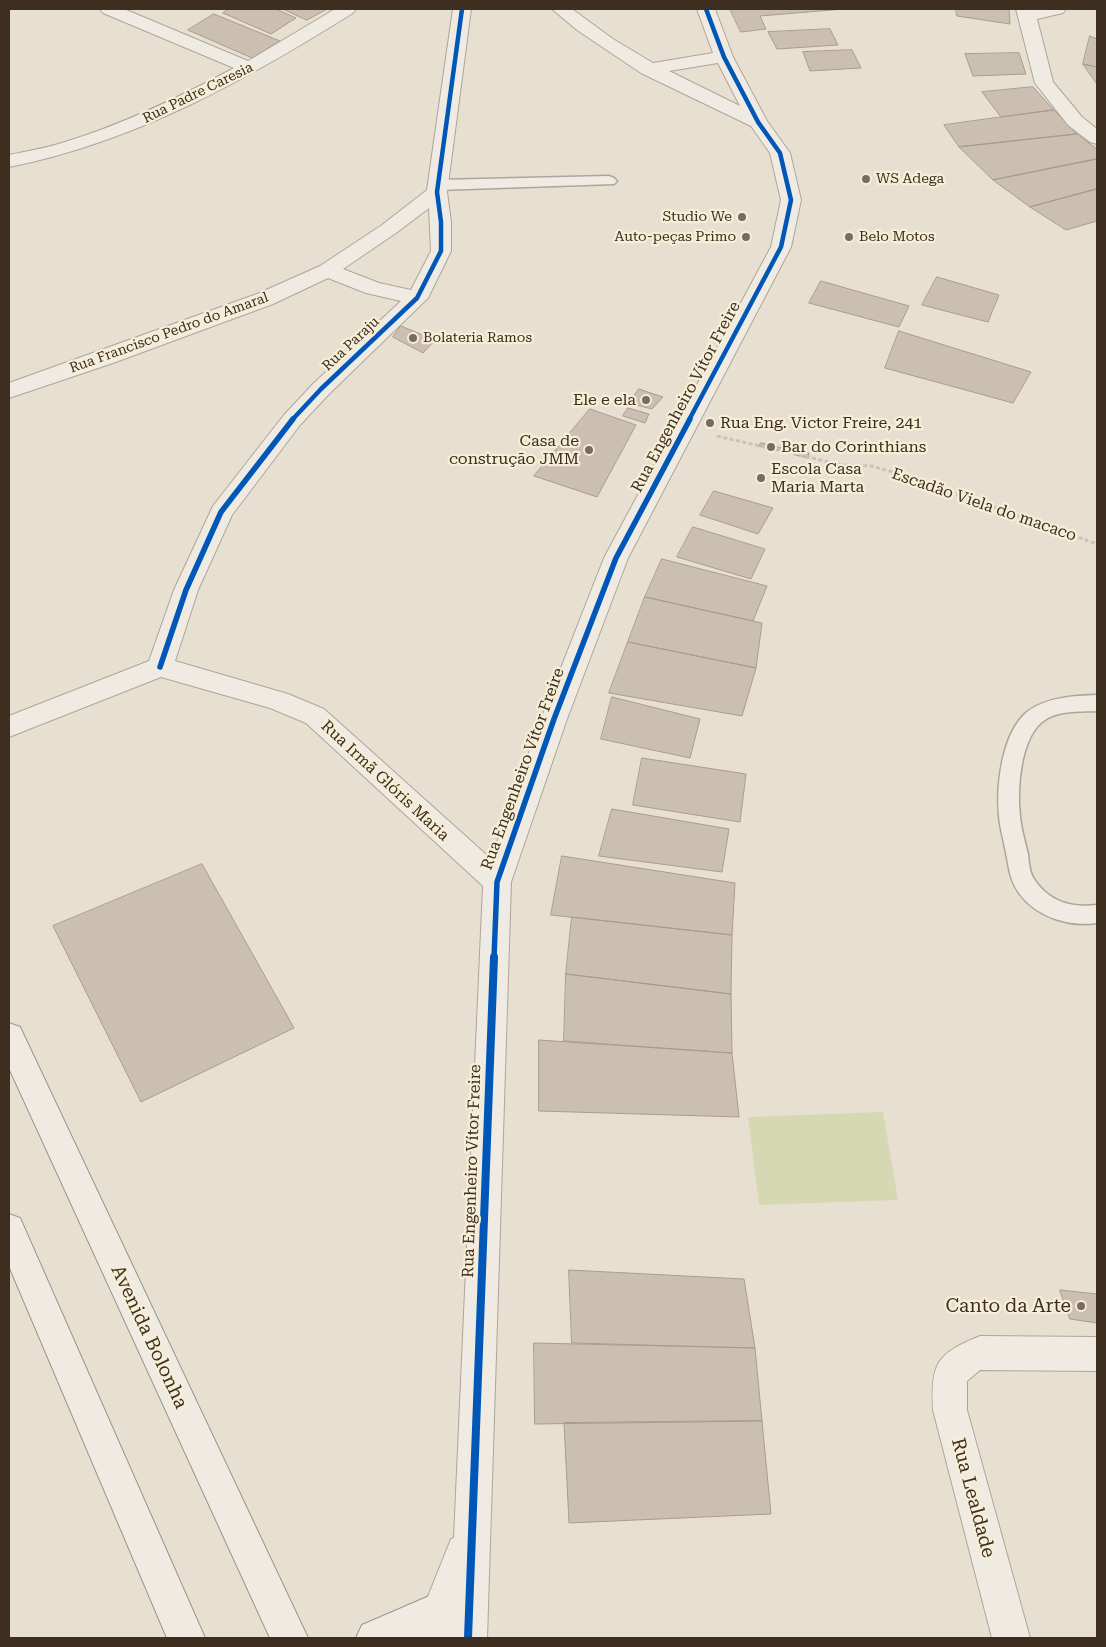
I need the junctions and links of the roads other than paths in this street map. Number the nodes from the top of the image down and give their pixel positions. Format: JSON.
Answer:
{"nodes":[{"id":1,"x":109,"y":9,"type":"edge"},
{"id":2,"x":347,"y":9,"type":"edge"},
{"id":3,"x":462,"y":9,"type":"edge"},
{"id":4,"x":561,"y":9,"type":"edge"},
{"id":5,"x":706,"y":9,"type":"edge"},
{"id":6,"x":1057,"y":9,"type":"edge"},
{"id":7,"x":1025,"y":12,"type":"edge"},
{"id":8,"x":724,"y":57,"type":"junction"},
{"id":9,"x":249,"y":68,"type":"junction"},
{"id":10,"x":648,"y":69,"type":"junction"},
{"id":11,"x":758,"y":122,"type":"junction"},
{"id":12,"x":1097,"y":138,"type":"edge"},
{"id":13,"x":9,"y":161,"type":"edge"},
{"id":14,"x":608,"y":181,"type":"dead end"},
{"id":15,"x":437,"y":188,"type":"junction"},
{"id":16,"x":327,"y":270,"type":"junction"},
{"id":17,"x":417,"y":298,"type":"junction"},
{"id":18,"x":11,"y":385,"type":"edge"},
{"id":19,"x":160,"y":667,"type":"junction"},
{"id":20,"x":1097,"y":703,"type":"edge"},
{"id":21,"x":9,"y":727,"type":"edge"},
{"id":22,"x":497,"y":882,"type":"junction"},
{"id":23,"x":1097,"y":914,"type":"edge"},
{"id":24,"x":9,"y":1036,"type":"edge"},
{"id":25,"x":9,"y":1229,"type":"edge"},
{"id":26,"x":1097,"y":1354,"type":"edge"},
{"id":27,"x":472,"y":1532,"type":"junction"},
{"id":28,"x":438,"y":1624,"type":"edge"},
{"id":29,"x":186,"y":1638,"type":"edge"},
{"id":30,"x":289,"y":1638,"type":"edge"},
{"id":31,"x":375,"y":1638,"type":"edge"},
{"id":32,"x":468,"y":1638,"type":"edge"},
{"id":33,"x":1010,"y":1638,"type":"edge"}],
"edges":[{"from":1,"to":9,"type":"street"},
{"from":2,"to":9,"type":"street","name":"Rua Padre Caresia"},
{"from":3,"to":15,"type":"street","name":"Rua Paraju"},
{"from":4,"to":10,"type":"street"},
{"from":5,"to":8,"type":"street","name":"Rua Engenheiro Vítor Freire"},
{"from":6,"to":7,"type":"street"},
{"from":7,"to":12,"type":"street"},
{"from":8,"to":10,"type":"street"},
{"from":8,"to":11,"type":"street","name":"Rua Engenheiro Vítor Freire"},
{"from":9,"to":13,"type":"street","name":"Rua Padre Caresia"},
{"from":10,"to":11,"type":"street"},
{"from":11,"to":22,"type":"street","name":"Rua Engenheiro Vítor Freire"},
{"from":14,"to":15,"type":"lane"},
{"from":15,"to":16,"type":"street","name":"Rua Francisco Pedro do Amaral"},
{"from":15,"to":17,"type":"street","name":"Rua Paraju"},
{"from":16,"to":17,"type":"street"},
{"from":16,"to":18,"type":"street","name":"Rua Francisco Pedro do Amaral"},
{"from":17,"to":19,"type":"street","name":"Rua Paraju"},
{"from":19,"to":21,"type":"street"},
{"from":19,"to":22,"type":"street","name":"Rua Irmã Glóris Maria"},
{"from":20,"to":23,"type":"lane"},
{"from":22,"to":27,"type":"street","name":"Rua Engenheiro Vítor Freire"},
{"from":24,"to":30,"type":"street","name":"Avenida Bolonha"},
{"from":25,"to":29,"type":"street"},
{"from":26,"to":33,"type":"street","name":"Rua Lealdade"},
{"from":27,"to":28,"type":"street","name":"Rua Engenheiro Vítor Freire"},
{"from":27,"to":32,"type":"street","name":"Rua Engenheiro Vítor Freire"},
{"from":28,"to":31,"type":"street"}]}
